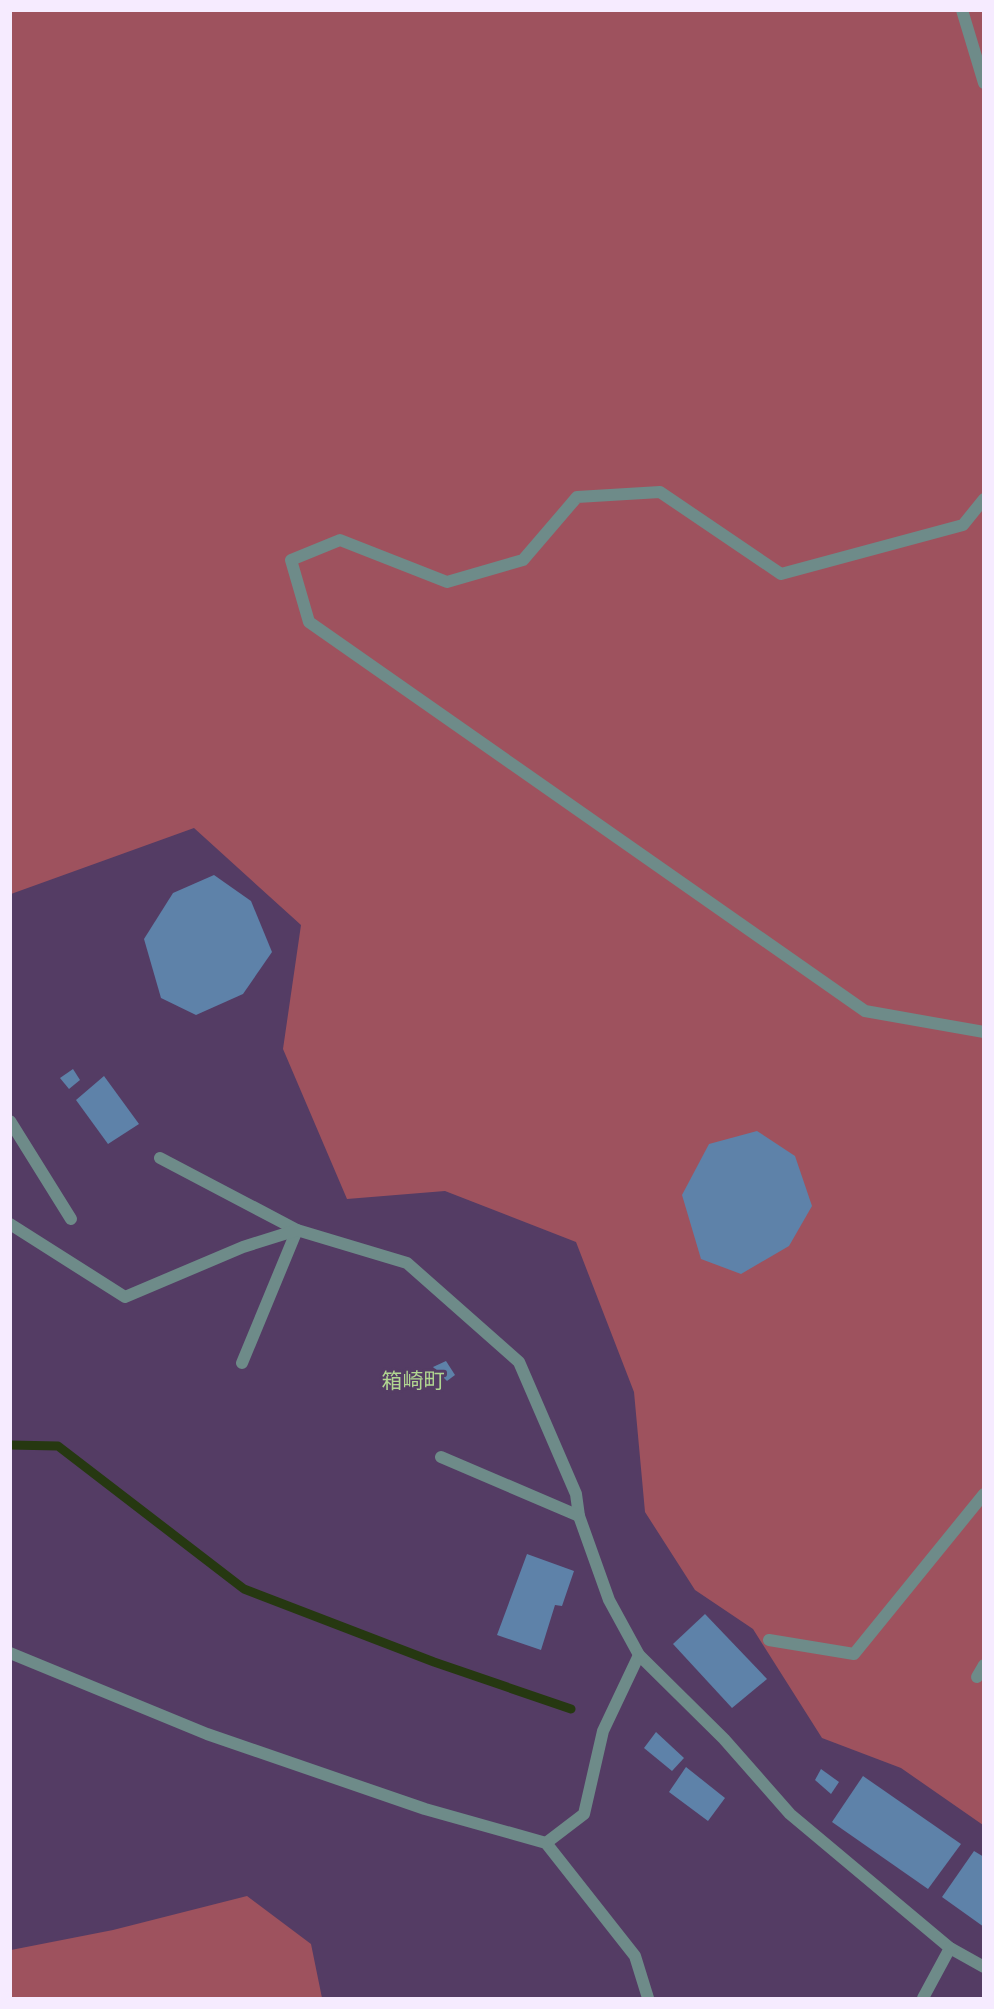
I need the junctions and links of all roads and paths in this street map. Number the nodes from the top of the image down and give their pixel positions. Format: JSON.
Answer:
{"nodes":[{"id":1,"x":962,"y":10,"type":"edge"},
{"id":2,"x":984,"y":83,"type":"edge"},
{"id":3,"x":984,"y":499,"type":"edge"},
{"id":4,"x":984,"y":1032,"type":"edge"},
{"id":5,"x":10,"y":1121,"type":"edge"},
{"id":6,"x":160,"y":1158,"type":"dead end"},
{"id":7,"x":71,"y":1219,"type":"dead end"},
{"id":8,"x":10,"y":1224,"type":"edge"},
{"id":9,"x":297,"y":1230,"type":"junction"},
{"id":10,"x":242,"y":1363,"type":"dead end"},
{"id":11,"x":441,"y":1457,"type":"dead end"},
{"id":12,"x":984,"y":1494,"type":"edge"},
{"id":13,"x":579,"y":1516,"type":"junction"},
{"id":14,"x":769,"y":1640,"type":"dead end"},
{"id":15,"x":10,"y":1653,"type":"edge"},
{"id":16,"x":639,"y":1655,"type":"junction"},
{"id":17,"x":984,"y":1665,"type":"edge"},
{"id":18,"x":977,"y":1677,"type":"dead end"},
{"id":19,"x":546,"y":1843,"type":"junction"},
{"id":20,"x":950,"y":1948,"type":"junction"},
{"id":21,"x":984,"y":1967,"type":"edge"},
{"id":22,"x":648,"y":1998,"type":"edge"},
{"id":23,"x":923,"y":1998,"type":"edge"}],
"edges":[{"from":1,"to":2,"type":"lane"},
{"from":3,"to":4,"type":"lane"},
{"from":5,"to":7,"type":"lane"},
{"from":6,"to":9,"type":"lane"},
{"from":8,"to":9,"type":"lane"},
{"from":9,"to":10,"type":"lane"},
{"from":9,"to":13,"type":"lane"},
{"from":11,"to":13,"type":"lane"},
{"from":12,"to":14,"type":"lane"},
{"from":13,"to":16,"type":"lane"},
{"from":15,"to":19,"type":"lane"},
{"from":16,"to":19,"type":"lane"},
{"from":16,"to":20,"type":"lane"},
{"from":17,"to":18,"type":"lane"},
{"from":19,"to":22,"type":"lane"},
{"from":20,"to":21,"type":"lane"},
{"from":20,"to":23,"type":"lane"}]}
